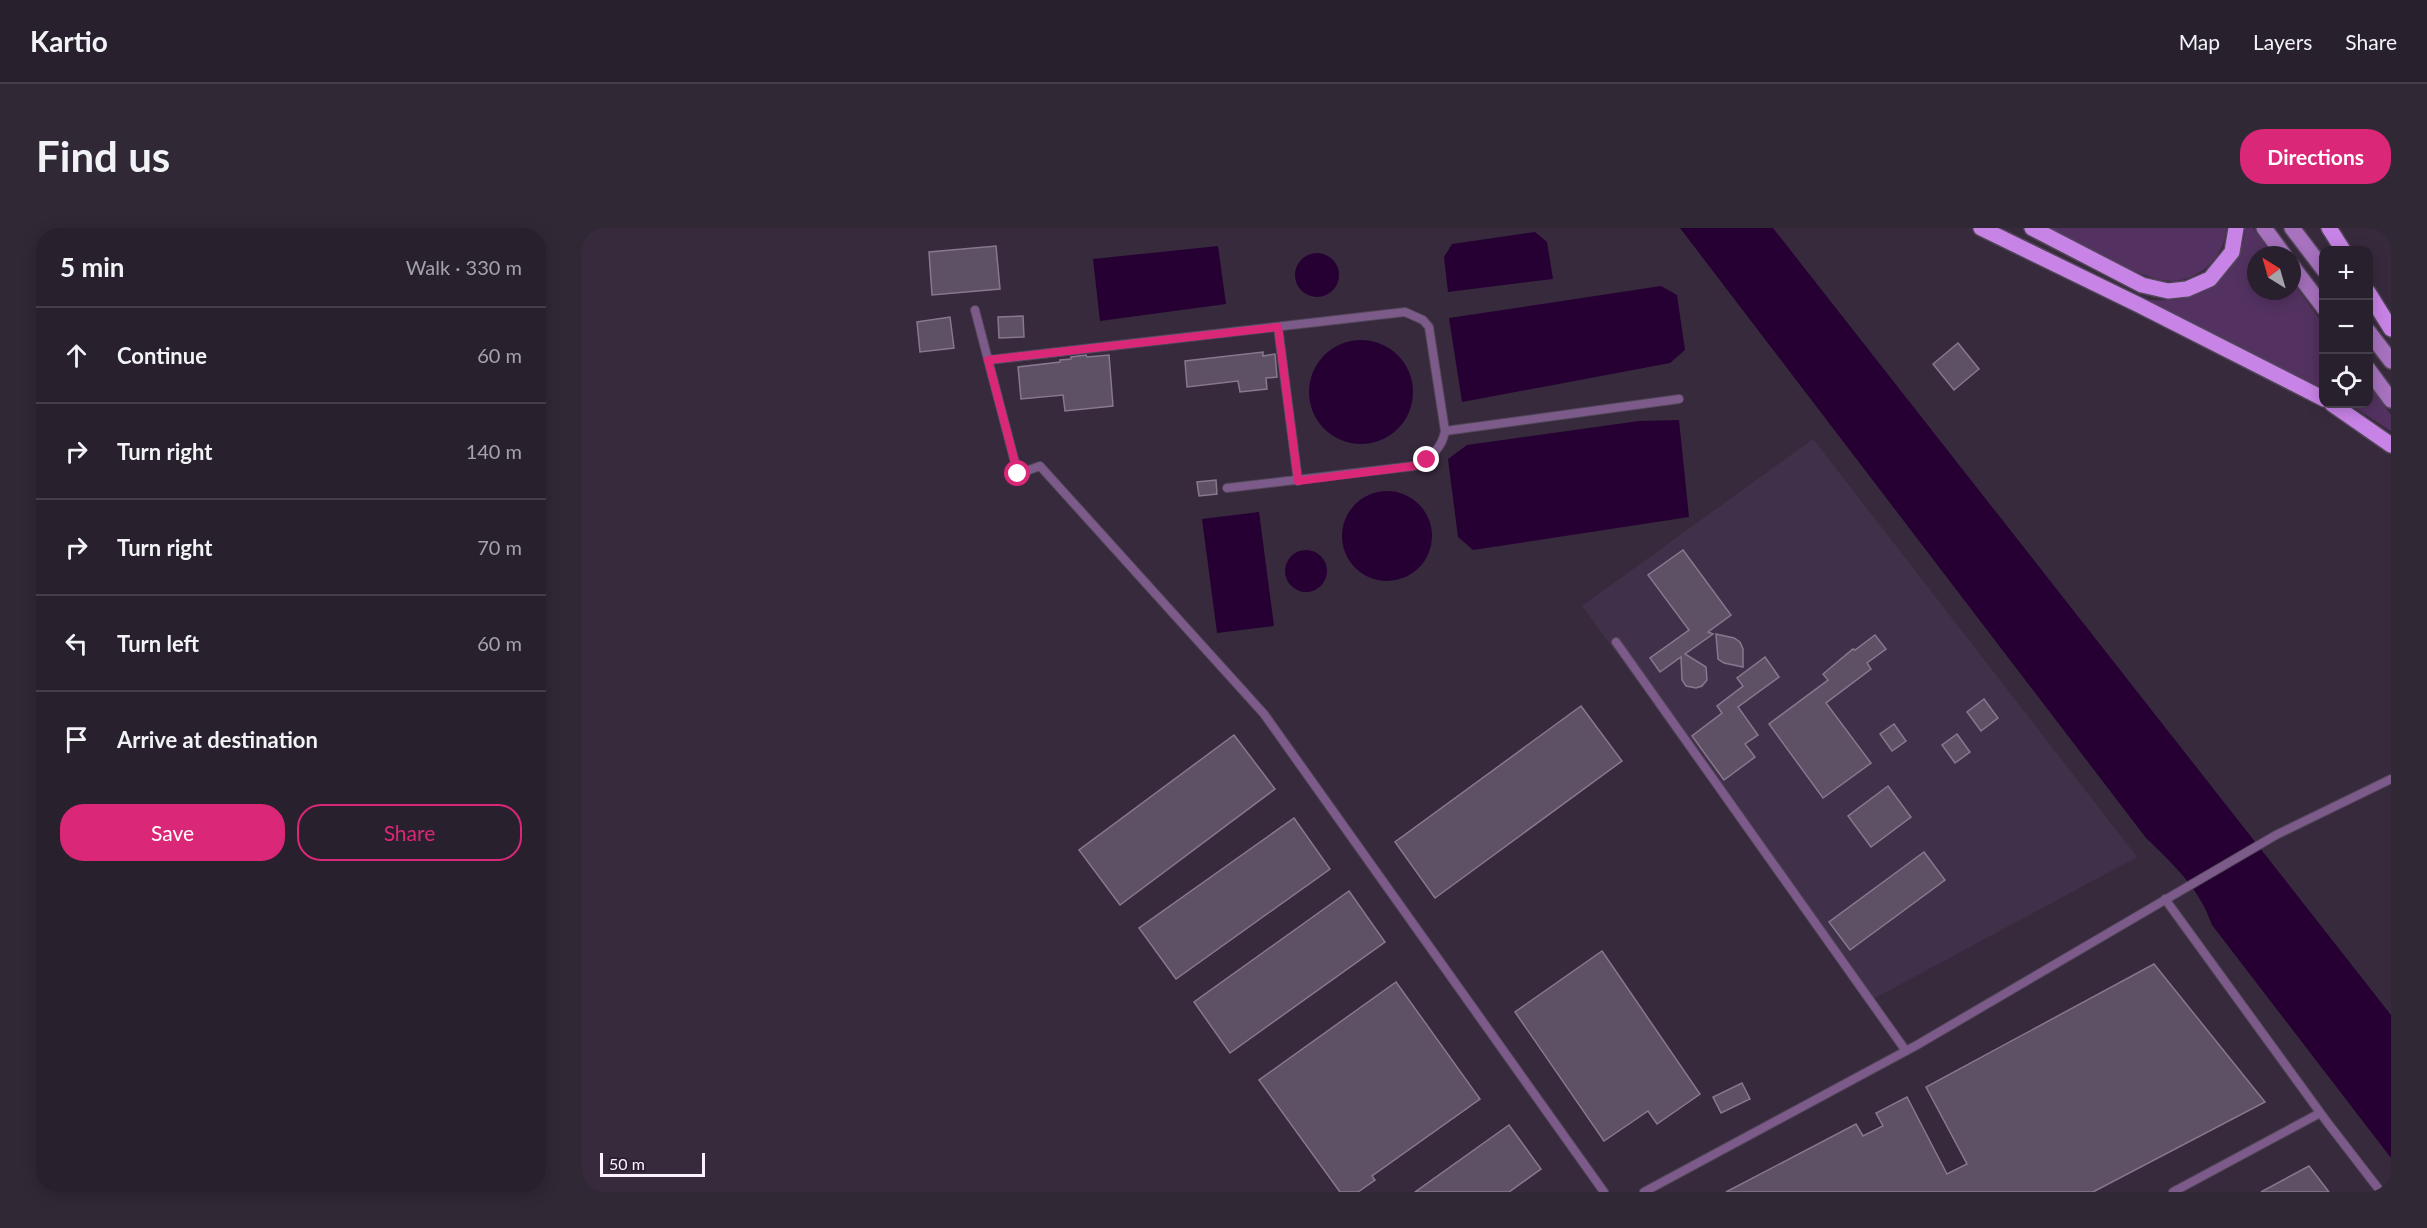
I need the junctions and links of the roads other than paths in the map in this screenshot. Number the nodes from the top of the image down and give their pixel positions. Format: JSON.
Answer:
{"nodes":[{"id":1,"x":1981,"y":228,"type":"edge"},
{"id":2,"x":2032,"y":228,"type":"edge"},
{"id":3,"x":2236,"y":228,"type":"edge"},
{"id":4,"x":2264,"y":228,"type":"edge"},
{"id":5,"x":2292,"y":228,"type":"edge"},
{"id":6,"x":2329,"y":228,"type":"edge"},
{"id":7,"x":2277,"y":246,"type":"edge"},
{"id":8,"x":2340,"y":246,"type":"edge"},
{"id":9,"x":2319,"y":263,"type":"edge"},
{"id":10,"x":2301,"y":278,"type":"edge"},
{"id":11,"x":2373,"y":300,"type":"edge"},
{"id":12,"x":2319,"y":302,"type":"edge"},
{"id":13,"x":975,"y":309,"type":"dead end"},
{"id":14,"x":1278,"y":327,"type":"junction"},
{"id":15,"x":2391,"y":328,"type":"edge"},
{"id":16,"x":2373,"y":338,"type":"edge"},
{"id":17,"x":988,"y":360,"type":"junction"},
{"id":18,"x":2391,"y":361,"type":"edge"},
{"id":19,"x":2373,"y":376,"type":"edge"},
{"id":20,"x":2319,"y":397,"type":"edge"},
{"id":21,"x":1679,"y":399,"type":"dead end"},
{"id":22,"x":2391,"y":400,"type":"edge"},
{"id":23,"x":2338,"y":408,"type":"edge"},
{"id":24,"x":1445,"y":431,"type":"junction"},
{"id":25,"x":2391,"y":445,"type":"edge"},
{"id":26,"x":1298,"y":481,"type":"junction"},
{"id":27,"x":1227,"y":488,"type":"dead end"},
{"id":28,"x":1616,"y":642,"type":"dead end"},
{"id":29,"x":2391,"y":779,"type":"edge"},
{"id":30,"x":2168,"y":897,"type":"junction"},
{"id":31,"x":1906,"y":1051,"type":"junction"},
{"id":32,"x":2320,"y":1113,"type":"junction"},
{"id":33,"x":1604,"y":1192,"type":"edge"},
{"id":34,"x":1644,"y":1192,"type":"edge"},
{"id":35,"x":2173,"y":1192,"type":"edge"},
{"id":36,"x":2381,"y":1192,"type":"edge"}],
"edges":[{"from":1,"to":20,"type":"main road"},
{"from":2,"to":3,"type":"main road"},
{"from":4,"to":7,"type":"street"},
{"from":5,"to":9,"type":"street"},
{"from":6,"to":8,"type":"main road"},
{"from":10,"to":12,"type":"street"},
{"from":11,"to":15,"type":"main road"},
{"from":13,"to":17,"type":"lane"},
{"from":14,"to":17,"type":"lane"},
{"from":14,"to":24,"type":"lane"},
{"from":14,"to":26,"type":"lane"},
{"from":16,"to":18,"type":"street"},
{"from":17,"to":33,"type":"lane"},
{"from":19,"to":22,"type":"street"},
{"from":21,"to":24,"type":"lane"},
{"from":23,"to":25,"type":"main road"},
{"from":24,"to":26,"type":"lane"},
{"from":26,"to":27,"type":"lane"},
{"from":28,"to":31,"type":"lane"},
{"from":29,"to":30,"type":"lane"},
{"from":30,"to":31,"type":"lane"},
{"from":30,"to":32,"type":"lane"},
{"from":31,"to":34,"type":"lane"},
{"from":32,"to":35,"type":"lane"},
{"from":32,"to":36,"type":"lane"}]}
